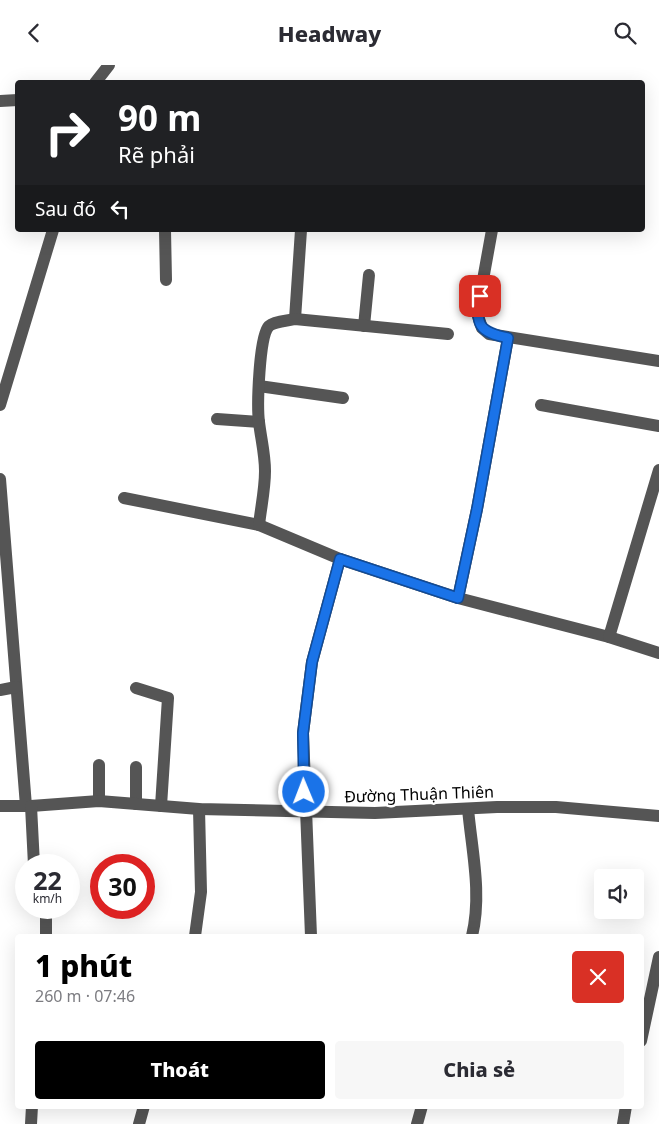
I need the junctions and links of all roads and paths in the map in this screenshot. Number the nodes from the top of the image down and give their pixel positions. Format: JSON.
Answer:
{"nodes":[{"id":1,"x":109,"y":65,"type":"edge"},
{"id":2,"x":97,"y":80,"type":"edge"},
{"id":3,"x":15,"y":100,"type":"edge"},
{"id":4,"x":0,"y":101,"type":"edge"},
{"id":5,"x":52,"y":232,"type":"edge"},
{"id":6,"x":165,"y":232,"type":"edge"},
{"id":7,"x":301,"y":232,"type":"edge"},
{"id":8,"x":492,"y":232,"type":"edge"},
{"id":9,"x":369,"y":275,"type":"dead end"},
{"id":10,"x":166,"y":280,"type":"dead end"},
{"id":11,"x":295,"y":319,"type":"junction"},
{"id":12,"x":364,"y":326,"type":"junction"},
{"id":13,"x":448,"y":334,"type":"dead end"},
{"id":14,"x":508,"y":338,"type":"junction"},
{"id":15,"x":659,"y":361,"type":"edge"},
{"id":16,"x":259,"y":386,"type":"junction"},
{"id":17,"x":343,"y":398,"type":"dead end"},
{"id":18,"x":0,"y":405,"type":"edge"},
{"id":19,"x":541,"y":405,"type":"dead end"},
{"id":20,"x":217,"y":419,"type":"dead end"},
{"id":21,"x":259,"y":422,"type":"junction"},
{"id":22,"x":659,"y":426,"type":"edge"},
{"id":23,"x":659,"y":470,"type":"edge"},
{"id":24,"x":0,"y":479,"type":"edge"},
{"id":25,"x":124,"y":498,"type":"dead end"},
{"id":26,"x":1,"y":506,"type":"edge"},
{"id":27,"x":258,"y":525,"type":"junction"},
{"id":28,"x":340,"y":559,"type":"junction"},
{"id":29,"x":458,"y":598,"type":"junction"},
{"id":30,"x":609,"y":637,"type":"junction"},
{"id":31,"x":659,"y":653,"type":"edge"},
{"id":32,"x":16,"y":687,"type":"junction"},
{"id":33,"x":136,"y":688,"type":"dead end"},
{"id":34,"x":0,"y":690,"type":"edge"},
{"id":35,"x":99,"y":765,"type":"dead end"},
{"id":36,"x":136,"y":767,"type":"dead end"},
{"id":37,"x":99,"y":801,"type":"junction"},
{"id":38,"x":136,"y":804,"type":"junction"},
{"id":39,"x":0,"y":806,"type":"edge"},
{"id":40,"x":28,"y":806,"type":"junction"},
{"id":41,"x":161,"y":806,"type":"junction"},
{"id":42,"x":199,"y":809,"type":"junction"},
{"id":43,"x":468,"y":809,"type":"junction"},
{"id":44,"x":305,"y":812,"type":"junction"},
{"id":45,"x":659,"y":816,"type":"edge"},
{"id":46,"x":33,"y":854,"type":"edge"},
{"id":47,"x":46,"y":919,"type":"edge"},
{"id":48,"x":46,"y":934,"type":"edge"},
{"id":49,"x":195,"y":934,"type":"edge"},
{"id":50,"x":311,"y":934,"type":"edge"},
{"id":51,"x":472,"y":934,"type":"edge"},
{"id":52,"x":659,"y":957,"type":"edge"},
{"id":53,"x":644,"y":1027,"type":"edge"},
{"id":54,"x":32,"y":1109,"type":"edge"},
{"id":55,"x":143,"y":1109,"type":"edge"},
{"id":56,"x":421,"y":1109,"type":"edge"},
{"id":57,"x":626,"y":1109,"type":"edge"},
{"id":58,"x":31,"y":1124,"type":"edge"},
{"id":59,"x":139,"y":1124,"type":"edge"},
{"id":60,"x":417,"y":1124,"type":"edge"},
{"id":61,"x":623,"y":1124,"type":"edge"}],
"edges":[{"from":1,"to":2,"type":"street"},
{"from":3,"to":4,"type":"street"},
{"from":5,"to":18,"type":"street"},
{"from":6,"to":10,"type":"street"},
{"from":7,"to":11,"type":"street"},
{"from":8,"to":14,"type":"street"},
{"from":9,"to":12,"type":"street"},
{"from":11,"to":12,"type":"street"},
{"from":11,"to":16,"type":"street"},
{"from":12,"to":13,"type":"street"},
{"from":14,"to":15,"type":"street"},
{"from":14,"to":29,"type":"street"},
{"from":16,"to":17,"type":"street"},
{"from":16,"to":21,"type":"street"},
{"from":19,"to":22,"type":"street"},
{"from":20,"to":21,"type":"street"},
{"from":21,"to":27,"type":"street"},
{"from":23,"to":30,"type":"street"},
{"from":24,"to":26,"type":"street"},
{"from":25,"to":27,"type":"street"},
{"from":26,"to":32,"type":"street"},
{"from":27,"to":28,"type":"street"},
{"from":28,"to":29,"type":"street"},
{"from":28,"to":44,"type":"street"},
{"from":29,"to":30,"type":"street"},
{"from":30,"to":31,"type":"street"},
{"from":32,"to":34,"type":"street"},
{"from":32,"to":40,"type":"street"},
{"from":33,"to":41,"type":"street"},
{"from":35,"to":37,"type":"street"},
{"from":36,"to":38,"type":"street"},
{"from":37,"to":38,"type":"street","name":"Đường Thuận Thiên"},
{"from":37,"to":40,"type":"street","name":"Đường Thuận Thiên"},
{"from":38,"to":41,"type":"street","name":"Đường Thuận Thiên"},
{"from":39,"to":40,"type":"street","name":"Đường Thuận Thiên"},
{"from":40,"to":46,"type":"street"},
{"from":41,"to":42,"type":"street","name":"Đường Thuận Thiên"},
{"from":42,"to":44,"type":"street","name":"Đường Thuận Thiên"},
{"from":42,"to":49,"type":"street"},
{"from":43,"to":44,"type":"street","name":"Đường Thuận Thiên"},
{"from":43,"to":45,"type":"street","name":"Đường Thuận Thiên"},
{"from":43,"to":51,"type":"street"},
{"from":44,"to":50,"type":"street"},
{"from":47,"to":48,"type":"street"},
{"from":52,"to":53,"type":"street"},
{"from":54,"to":58,"type":"street"},
{"from":55,"to":59,"type":"street"},
{"from":56,"to":60,"type":"street"},
{"from":57,"to":61,"type":"street"}]}
